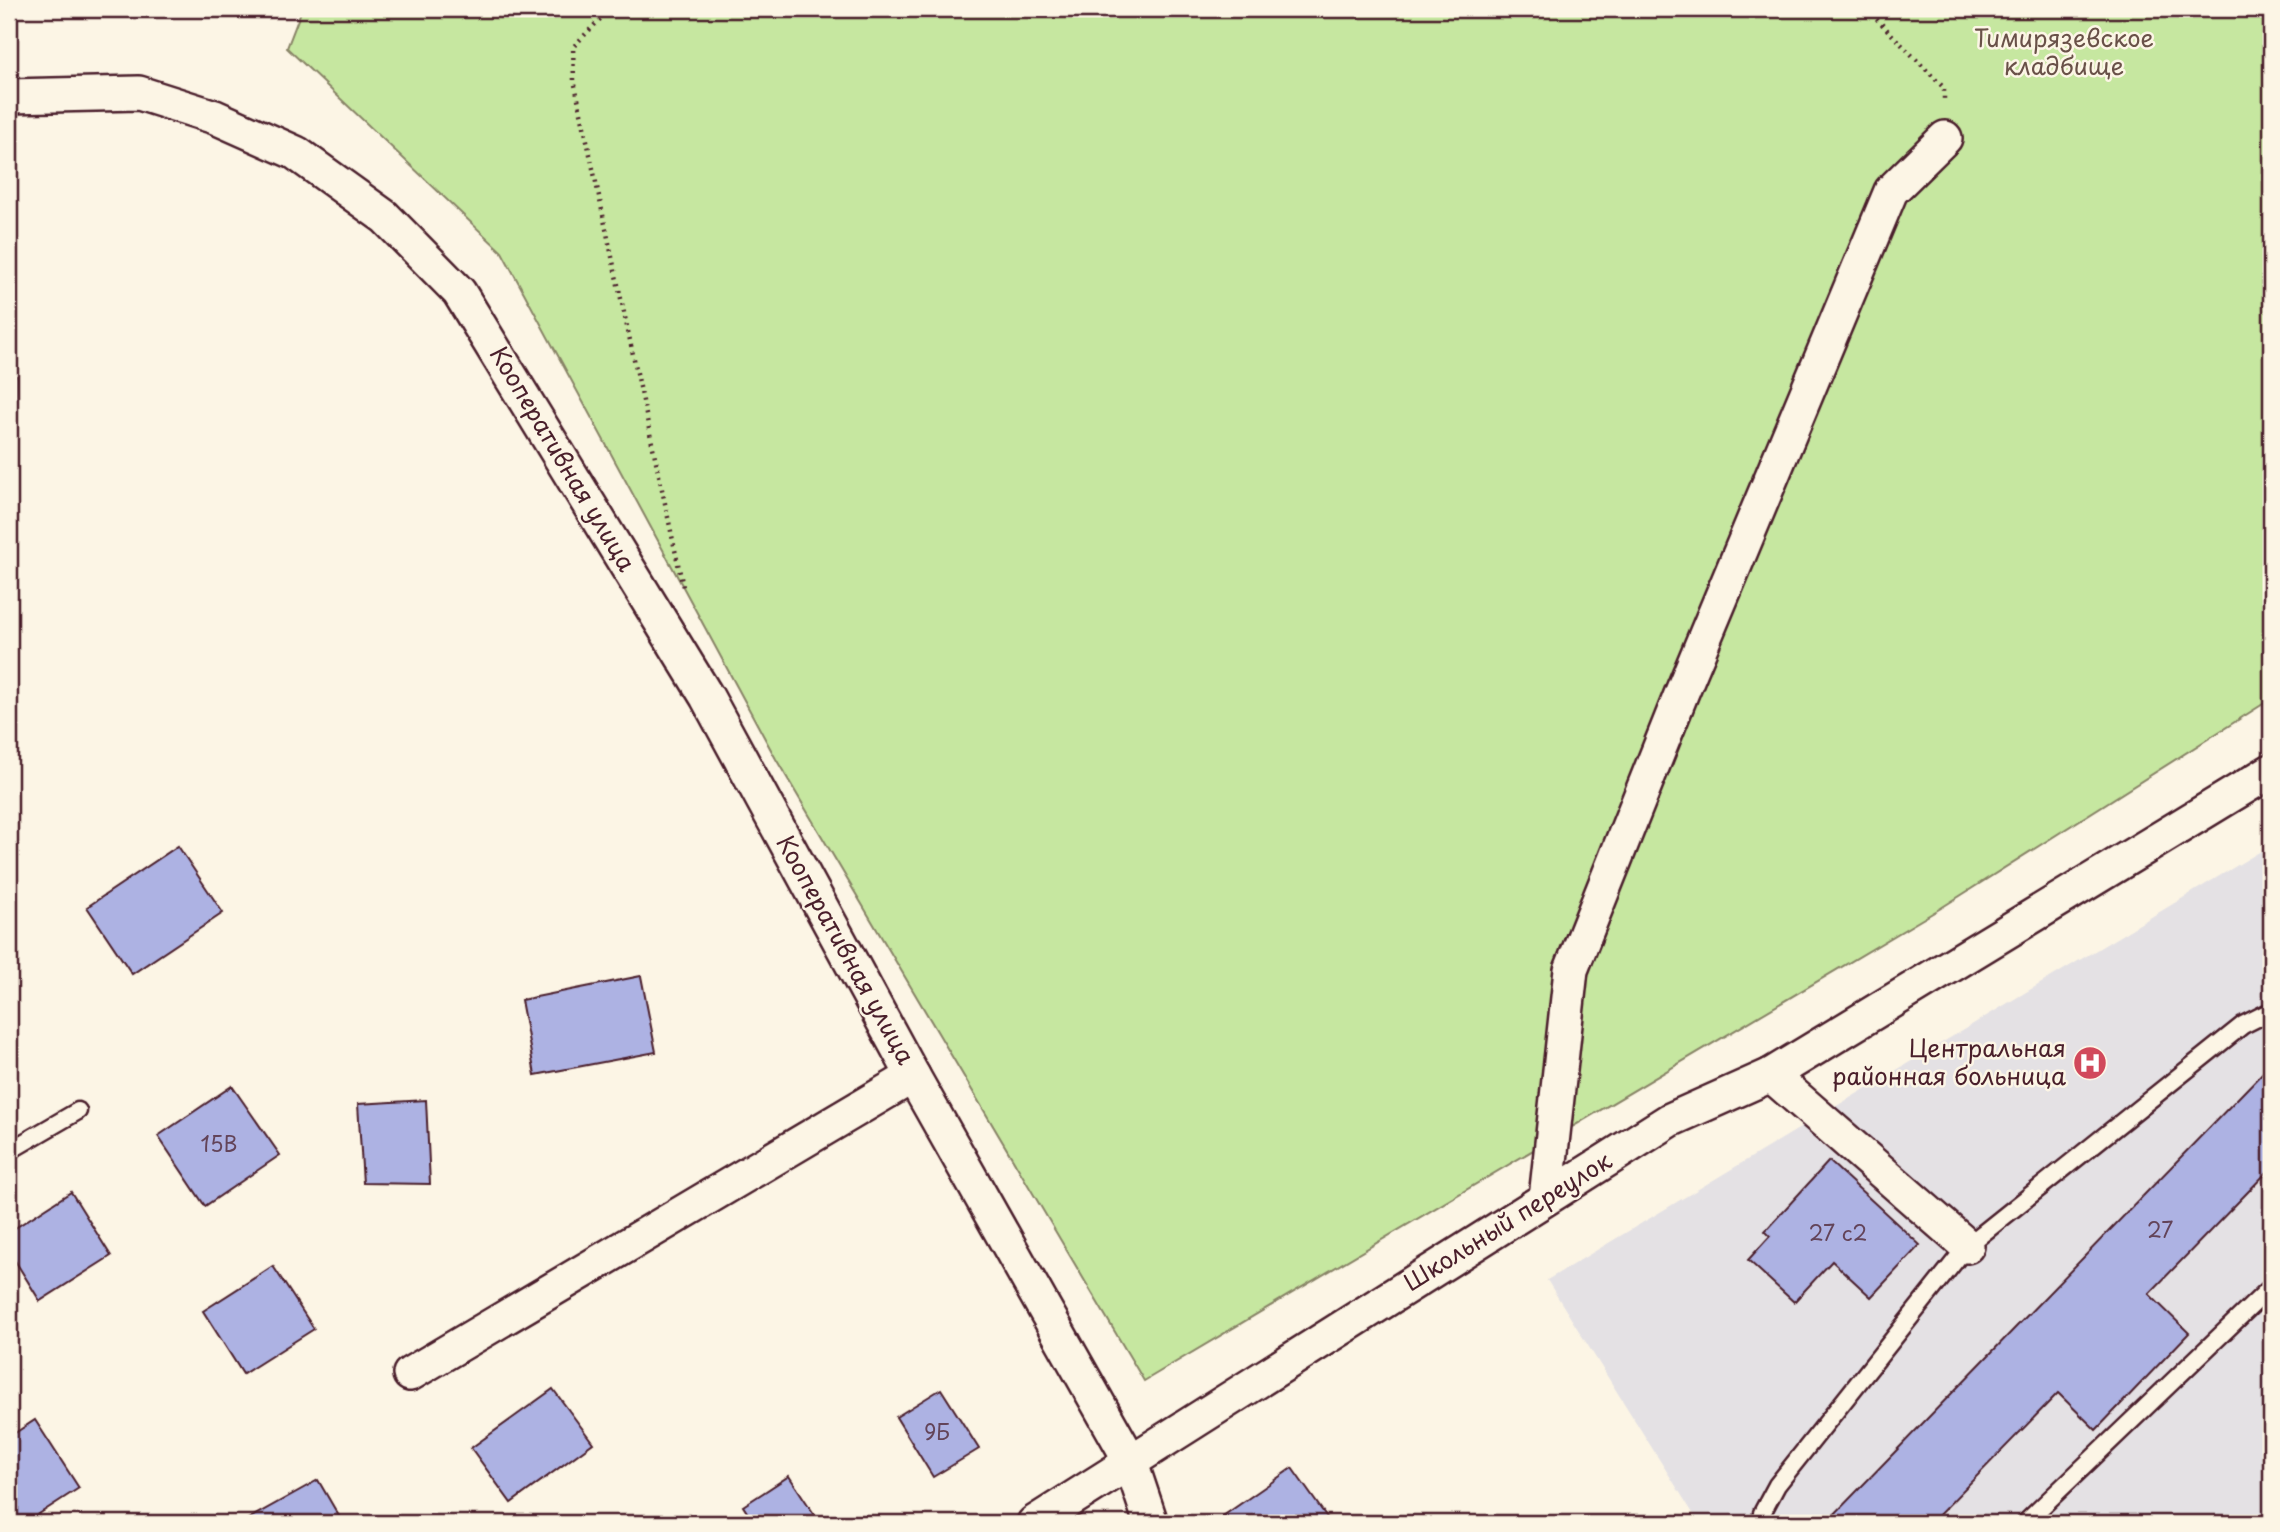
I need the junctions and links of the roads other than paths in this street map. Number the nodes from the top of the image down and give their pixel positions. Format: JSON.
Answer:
{"nodes":[{"id":1,"x":9,"y":96,"type":"edge"},
{"id":2,"x":1945,"y":138,"type":"road end"},
{"id":3,"x":2271,"y":771,"type":"edge"},
{"id":4,"x":2271,"y":1011,"type":"edge"},
{"id":5,"x":1771,"y":1075,"type":"junction"},
{"id":6,"x":913,"y":1076,"type":"junction"},
{"id":7,"x":78,"y":1111,"type":"dead end"},
{"id":8,"x":9,"y":1151,"type":"edge"},
{"id":9,"x":1545,"y":1198,"type":"junction"},
{"id":10,"x":1967,"y":1246,"type":"junction"},
{"id":11,"x":2271,"y":1287,"type":"edge"},
{"id":12,"x":410,"y":1374,"type":"dead end"},
{"id":13,"x":1130,"y":1460,"type":"junction"},
{"id":14,"x":1034,"y":1523,"type":"edge"},
{"id":15,"x":1151,"y":1523,"type":"edge"},
{"id":16,"x":1762,"y":1523,"type":"edge"},
{"id":17,"x":2025,"y":1523,"type":"edge"}],
"edges":[{"from":1,"to":6,"type":"street","name":"Кооперативная улица"},
{"from":2,"to":9,"type":"street"},
{"from":3,"to":5,"type":"street","name":"Школьный переулок"},
{"from":4,"to":10,"type":"lane"},
{"from":5,"to":9,"type":"street","name":"Школьный переулок"},
{"from":5,"to":10,"type":"street"},
{"from":6,"to":12,"type":"street","name":"Кооперативная улица"},
{"from":6,"to":13,"type":"street","name":"Кооперативная улица"},
{"from":7,"to":8,"type":"lane"},
{"from":9,"to":13,"type":"street","name":"Школьный переулок"},
{"from":10,"to":16,"type":"lane"},
{"from":11,"to":17,"type":"lane"},
{"from":13,"to":14,"type":"street","name":"Школьный переулок"},
{"from":13,"to":15,"type":"street","name":"Кооперативная улица"}]}
